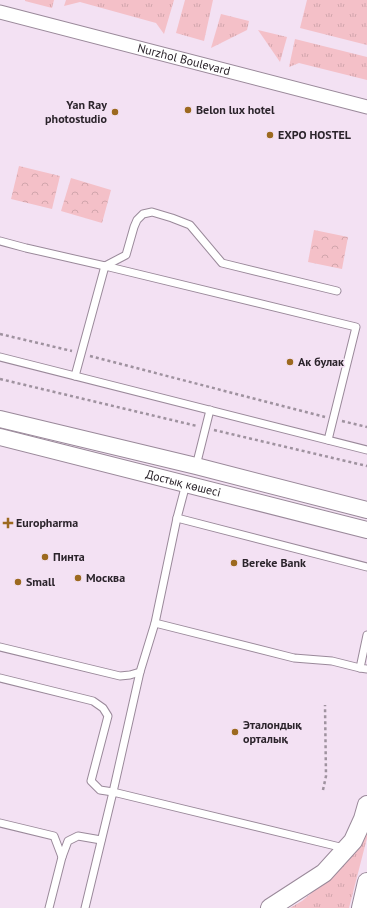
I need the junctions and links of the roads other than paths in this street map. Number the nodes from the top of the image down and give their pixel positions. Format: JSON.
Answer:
{"nodes":[{"id":1,"x":0,"y":12,"type":"edge"},
{"id":2,"x":367,"y":107,"type":"edge"},
{"id":3,"x":0,"y":241,"type":"edge"},
{"id":4,"x":105,"y":266,"type":"junction"},
{"id":5,"x":337,"y":291,"type":"dead end"},
{"id":6,"x":0,"y":357,"type":"edge"},
{"id":7,"x":75,"y":376,"type":"junction"},
{"id":8,"x":210,"y":410,"type":"junction"},
{"id":9,"x":0,"y":418,"type":"edge"},
{"id":10,"x":0,"y":437,"type":"edge"},
{"id":11,"x":328,"y":440,"type":"junction"},
{"id":12,"x":367,"y":450,"type":"edge"},
{"id":13,"x":196,"y":466,"type":"junction"},
{"id":14,"x":186,"y":484,"type":"junction"},
{"id":15,"x":367,"y":510,"type":"edge"},
{"id":16,"x":177,"y":518,"type":"junction"},
{"id":17,"x":367,"y":530,"type":"edge"},
{"id":18,"x":367,"y":567,"type":"edge"},
{"id":19,"x":155,"y":623,"type":"junction"},
{"id":20,"x":367,"y":635,"type":"edge"},
{"id":21,"x":0,"y":647,"type":"edge"},
{"id":22,"x":363,"y":668,"type":"edge"},
{"id":23,"x":140,"y":672,"type":"junction"},
{"id":24,"x":0,"y":678,"type":"edge"},
{"id":25,"x":113,"y":792,"type":"junction"},
{"id":26,"x":367,"y":804,"type":"edge"},
{"id":27,"x":0,"y":823,"type":"edge"},
{"id":28,"x":101,"y":840,"type":"junction"},
{"id":29,"x":346,"y":849,"type":"junction"},
{"id":30,"x":62,"y":857,"type":"junction"},
{"id":31,"x":367,"y":882,"type":"edge"},
{"id":32,"x":49,"y":908,"type":"edge"},
{"id":33,"x":84,"y":908,"type":"edge"},
{"id":34,"x":270,"y":908,"type":"edge"},
{"id":35,"x":361,"y":908,"type":"edge"}],
"edges":[{"from":1,"to":2,"type":"street","name":"Nurzhol Boulevard"},
{"from":3,"to":4,"type":"lane"},
{"from":4,"to":5,"type":"lane"},
{"from":4,"to":7,"type":"lane"},
{"from":4,"to":11,"type":"lane"},
{"from":6,"to":7,"type":"lane"},
{"from":7,"to":8,"type":"lane"},
{"from":8,"to":11,"type":"lane"},
{"from":8,"to":13,"type":"lane"},
{"from":9,"to":13,"type":"street","name":"Достық көшесі"},
{"from":10,"to":14,"type":"street","name":"Достық көшесі"},
{"from":11,"to":12,"type":"lane"},
{"from":13,"to":15,"type":"street","name":"Достық көшесі"},
{"from":14,"to":16,"type":"lane"},
{"from":14,"to":17,"type":"street","name":"Достық көшесі"},
{"from":16,"to":18,"type":"lane"},
{"from":16,"to":19,"type":"lane"},
{"from":19,"to":22,"type":"lane"},
{"from":19,"to":23,"type":"lane"},
{"from":20,"to":22,"type":"lane"},
{"from":21,"to":23,"type":"lane"},
{"from":23,"to":25,"type":"lane"},
{"from":24,"to":25,"type":"lane"},
{"from":25,"to":28,"type":"lane"},
{"from":25,"to":29,"type":"lane"},
{"from":26,"to":29,"type":"main road"},
{"from":27,"to":30,"type":"lane"},
{"from":28,"to":30,"type":"lane"},
{"from":28,"to":33,"type":"lane"},
{"from":29,"to":34,"type":"main road"},
{"from":30,"to":32,"type":"lane"},
{"from":31,"to":35,"type":"main road"}]}
